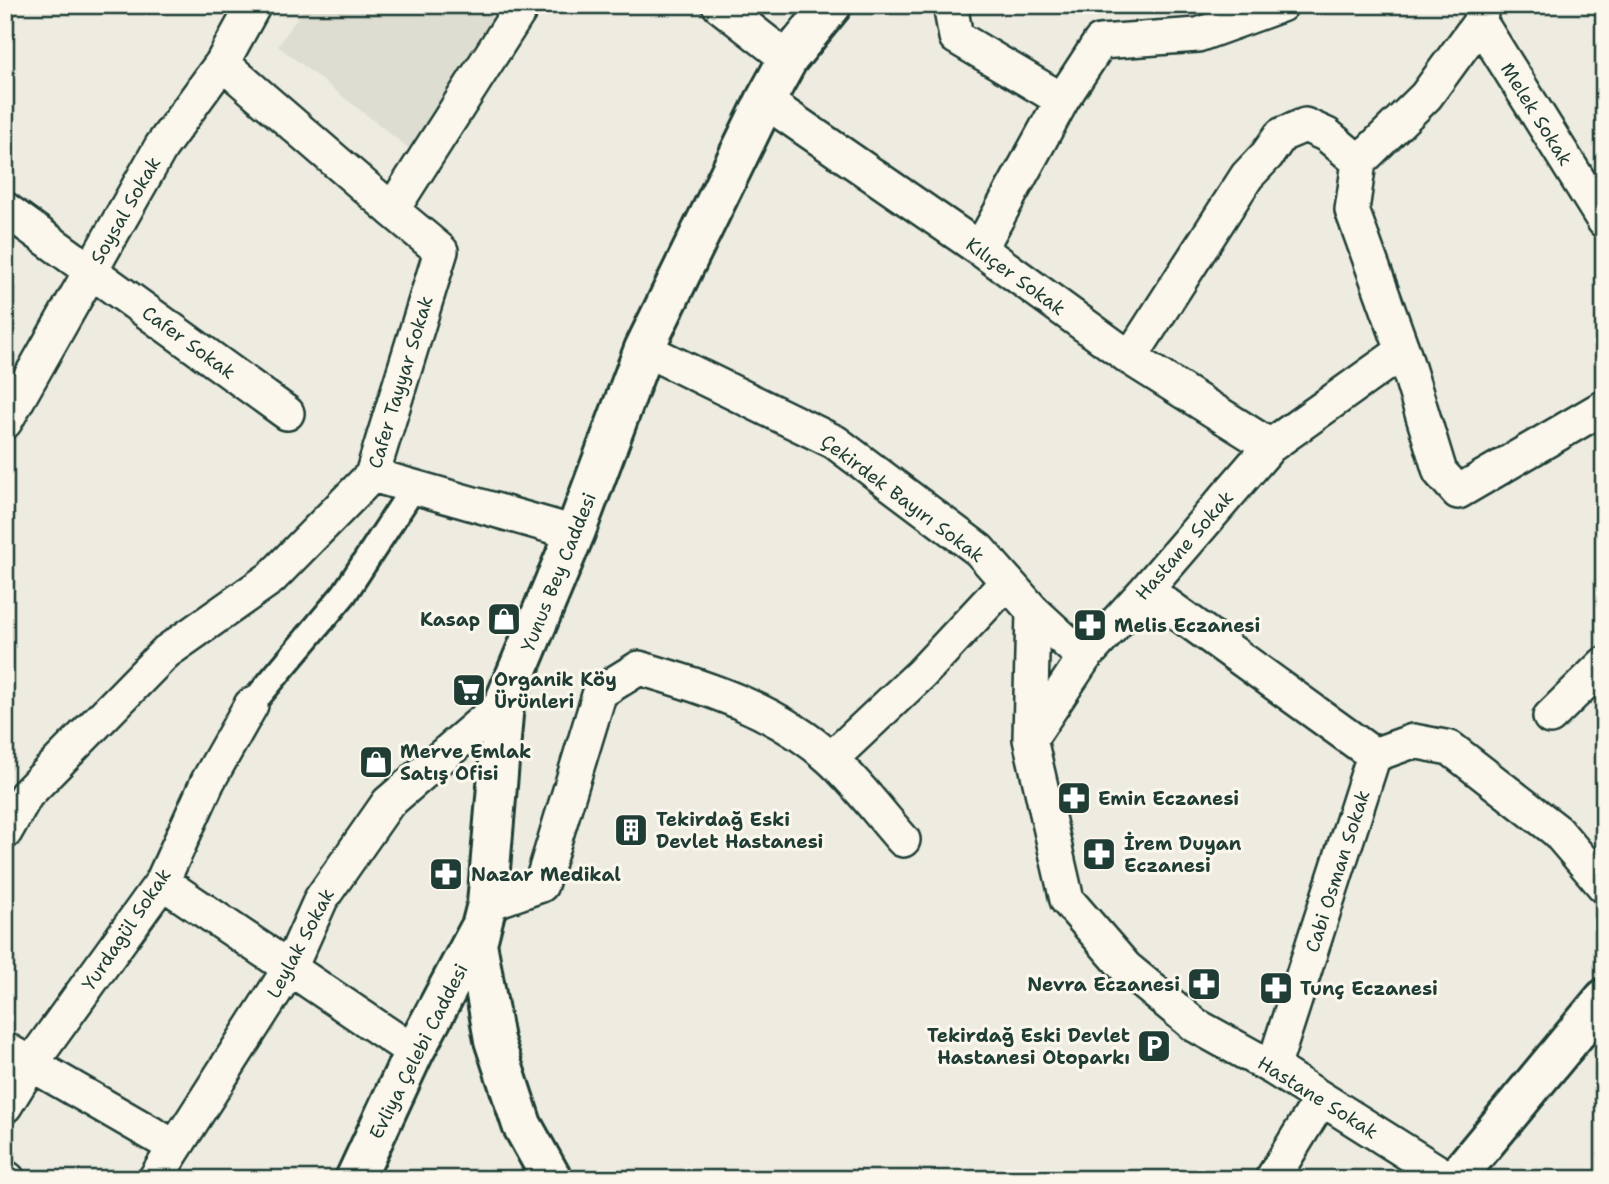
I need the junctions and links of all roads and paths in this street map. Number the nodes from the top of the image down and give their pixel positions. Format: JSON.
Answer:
{"nodes":[{"id":1,"x":254,"y":5,"type":"edge"},
{"id":2,"x":523,"y":5,"type":"edge"},
{"id":3,"x":719,"y":5,"type":"edge"},
{"id":4,"x":832,"y":5,"type":"edge"},
{"id":5,"x":950,"y":5,"type":"edge"},
{"id":6,"x":1281,"y":5,"type":"edge"},
{"id":7,"x":1481,"y":14,"type":"edge"},
{"id":8,"x":788,"y":60,"type":"junction"},
{"id":9,"x":222,"y":63,"type":"junction"},
{"id":10,"x":1062,"y":100,"type":"junction"},
{"id":11,"x":765,"y":101,"type":"junction"},
{"id":12,"x":1359,"y":162,"type":"junction"},
{"id":13,"x":5,"y":209,"type":"edge"},
{"id":14,"x":392,"y":210,"type":"junction"},
{"id":15,"x":1604,"y":221,"type":"edge"},
{"id":16,"x":980,"y":249,"type":"junction"},
{"id":17,"x":90,"y":271,"type":"junction"},
{"id":18,"x":644,"y":349,"type":"junction"},
{"id":19,"x":1403,"y":351,"type":"junction"},
{"id":20,"x":1130,"y":358,"type":"junction"},
{"id":21,"x":1604,"y":407,"type":"edge"},
{"id":22,"x":287,"y":413,"type":"dead end"},
{"id":23,"x":5,"y":422,"type":"edge"},
{"id":24,"x":1270,"y":446,"type":"junction"},
{"id":25,"x":372,"y":475,"type":"junction"},
{"id":26,"x":414,"y":487,"type":"junction"},
{"id":27,"x":575,"y":533,"type":"junction"},
{"id":28,"x":1007,"y":582,"type":"junction"},
{"id":29,"x":1146,"y":590,"type":"junction"},
{"id":30,"x":1033,"y":611,"type":"junction"},
{"id":31,"x":1084,"y":658,"type":"junction"},
{"id":32,"x":1604,"y":664,"type":"edge"},
{"id":33,"x":504,"y":704,"type":"junction"},
{"id":34,"x":251,"y":705,"type":"joint"},
{"id":35,"x":1550,"y":717,"type":"dead end"},
{"id":36,"x":1030,"y":739,"type":"junction"},
{"id":37,"x":1374,"y":755,"type":"junction"},
{"id":38,"x":831,"y":759,"type":"junction"},
{"id":39,"x":5,"y":832,"type":"edge"},
{"id":40,"x":902,"y":840,"type":"dead end"},
{"id":41,"x":163,"y":882,"type":"junction"},
{"id":42,"x":1604,"y":886,"type":"edge"},
{"id":43,"x":485,"y":914,"type":"junction"},
{"id":44,"x":290,"y":968,"type":"junction"},
{"id":45,"x":1604,"y":999,"type":"edge"},
{"id":46,"x":414,"y":1052,"type":"junction"},
{"id":47,"x":18,"y":1056,"type":"edge"},
{"id":48,"x":1273,"y":1068,"type":"junction"},
{"id":49,"x":1321,"y":1098,"type":"junction"},
{"id":50,"x":5,"y":1107,"type":"edge"},
{"id":51,"x":175,"y":1147,"type":"junction"},
{"id":52,"x":156,"y":1179,"type":"edge"},
{"id":53,"x":355,"y":1179,"type":"edge"},
{"id":54,"x":552,"y":1179,"type":"edge"},
{"id":55,"x":1272,"y":1179,"type":"edge"},
{"id":56,"x":1449,"y":1179,"type":"edge"},
{"id":57,"x":1455,"y":1179,"type":"edge"}],
"edges":[{"from":1,"to":9,"type":"street","name":"Soysal Sokak"},
{"from":2,"to":14,"type":"street"},
{"from":3,"to":8,"type":"street"},
{"from":4,"to":8,"type":"street","name":"Yunus Bey Caddesi"},
{"from":5,"to":10,"type":"street"},
{"from":6,"to":10,"type":"street"},
{"from":7,"to":12,"type":"street"},
{"from":7,"to":15,"type":"street","name":"Melek Sokak"},
{"from":8,"to":11,"type":"street","name":"Yunus Bey Caddesi"},
{"from":9,"to":14,"type":"street"},
{"from":9,"to":17,"type":"street","name":"Soysal Sokak"},
{"from":10,"to":16,"type":"street"},
{"from":11,"to":16,"type":"street","name":"Kılıçer Sokak"},
{"from":11,"to":18,"type":"street","name":"Yunus Bey Caddesi"},
{"from":12,"to":19,"type":"street"},
{"from":12,"to":20,"type":"street"},
{"from":13,"to":17,"type":"street","name":"Cafer Sokak"},
{"from":14,"to":25,"type":"street","name":"Cafer Tayyar Sokak"},
{"from":16,"to":20,"type":"street","name":"Kılıçer Sokak"},
{"from":17,"to":22,"type":"street","name":"Cafer Sokak"},
{"from":17,"to":23,"type":"street","name":"Soysal Sokak"},
{"from":18,"to":27,"type":"street","name":"Yunus Bey Caddesi"},
{"from":18,"to":28,"type":"street","name":"Çekirdek Bayırı Sokak"},
{"from":19,"to":21,"type":"street"},
{"from":19,"to":24,"type":"street","name":"Hastane Sokak"},
{"from":20,"to":24,"type":"street","name":"Kılıçer Sokak"},
{"from":24,"to":29,"type":"street","name":"Hastane Sokak"},
{"from":25,"to":26,"type":"street"},
{"from":25,"to":39,"type":"street","name":"Cafer Tayyar Sokak"},
{"from":26,"to":27,"type":"street"},
{"from":26,"to":34,"type":"street"},
{"from":27,"to":33,"type":"street","name":"Yunus Bey Caddesi"},
{"from":28,"to":30,"type":"street","name":"Çekirdek Bayırı Sokak"},
{"from":28,"to":38,"type":"street"},
{"from":29,"to":31,"type":"street","name":"Hastane Sokak"},
{"from":29,"to":37,"type":"street"},
{"from":30,"to":31,"type":"street","name":"Çekirdek Bayırı Sokak"},
{"from":30,"to":36,"type":"street"},
{"from":31,"to":36,"type":"street","name":"Hastane Sokak"},
{"from":32,"to":35,"type":"street"},
{"from":33,"to":43,"type":"street","name":"Yunus Bey Caddesi"},
{"from":33,"to":44,"type":"street","name":"Leylak Sokak"},
{"from":34,"to":41,"type":"street","name":"Yurdagül Sokak"},
{"from":36,"to":48,"type":"street","name":"Hastane Sokak"},
{"from":37,"to":42,"type":"street"},
{"from":37,"to":48,"type":"street","name":"Cabi Osman Sokak"},
{"from":38,"to":40,"type":"street"},
{"from":38,"to":43,"type":"street"},
{"from":41,"to":44,"type":"street"},
{"from":41,"to":47,"type":"street","name":"Yurdagül Sokak"},
{"from":43,"to":46,"type":"street","name":"Evliya Çelebi Caddesi"},
{"from":43,"to":54,"type":"street","name":"Yunus Bey Caddesi"},
{"from":44,"to":46,"type":"street"},
{"from":44,"to":51,"type":"street","name":"Leylak Sokak"},
{"from":45,"to":57,"type":"street"},
{"from":46,"to":53,"type":"street","name":"Evliya Çelebi Caddesi"},
{"from":47,"to":50,"type":"street","name":"Yurdagül Sokak"},
{"from":47,"to":51,"type":"street"},
{"from":48,"to":49,"type":"street","name":"Hastane Sokak"},
{"from":49,"to":55,"type":"street"},
{"from":49,"to":56,"type":"street","name":"Hastane Sokak"},
{"from":51,"to":52,"type":"street","name":"Leylak Sokak"}]}
